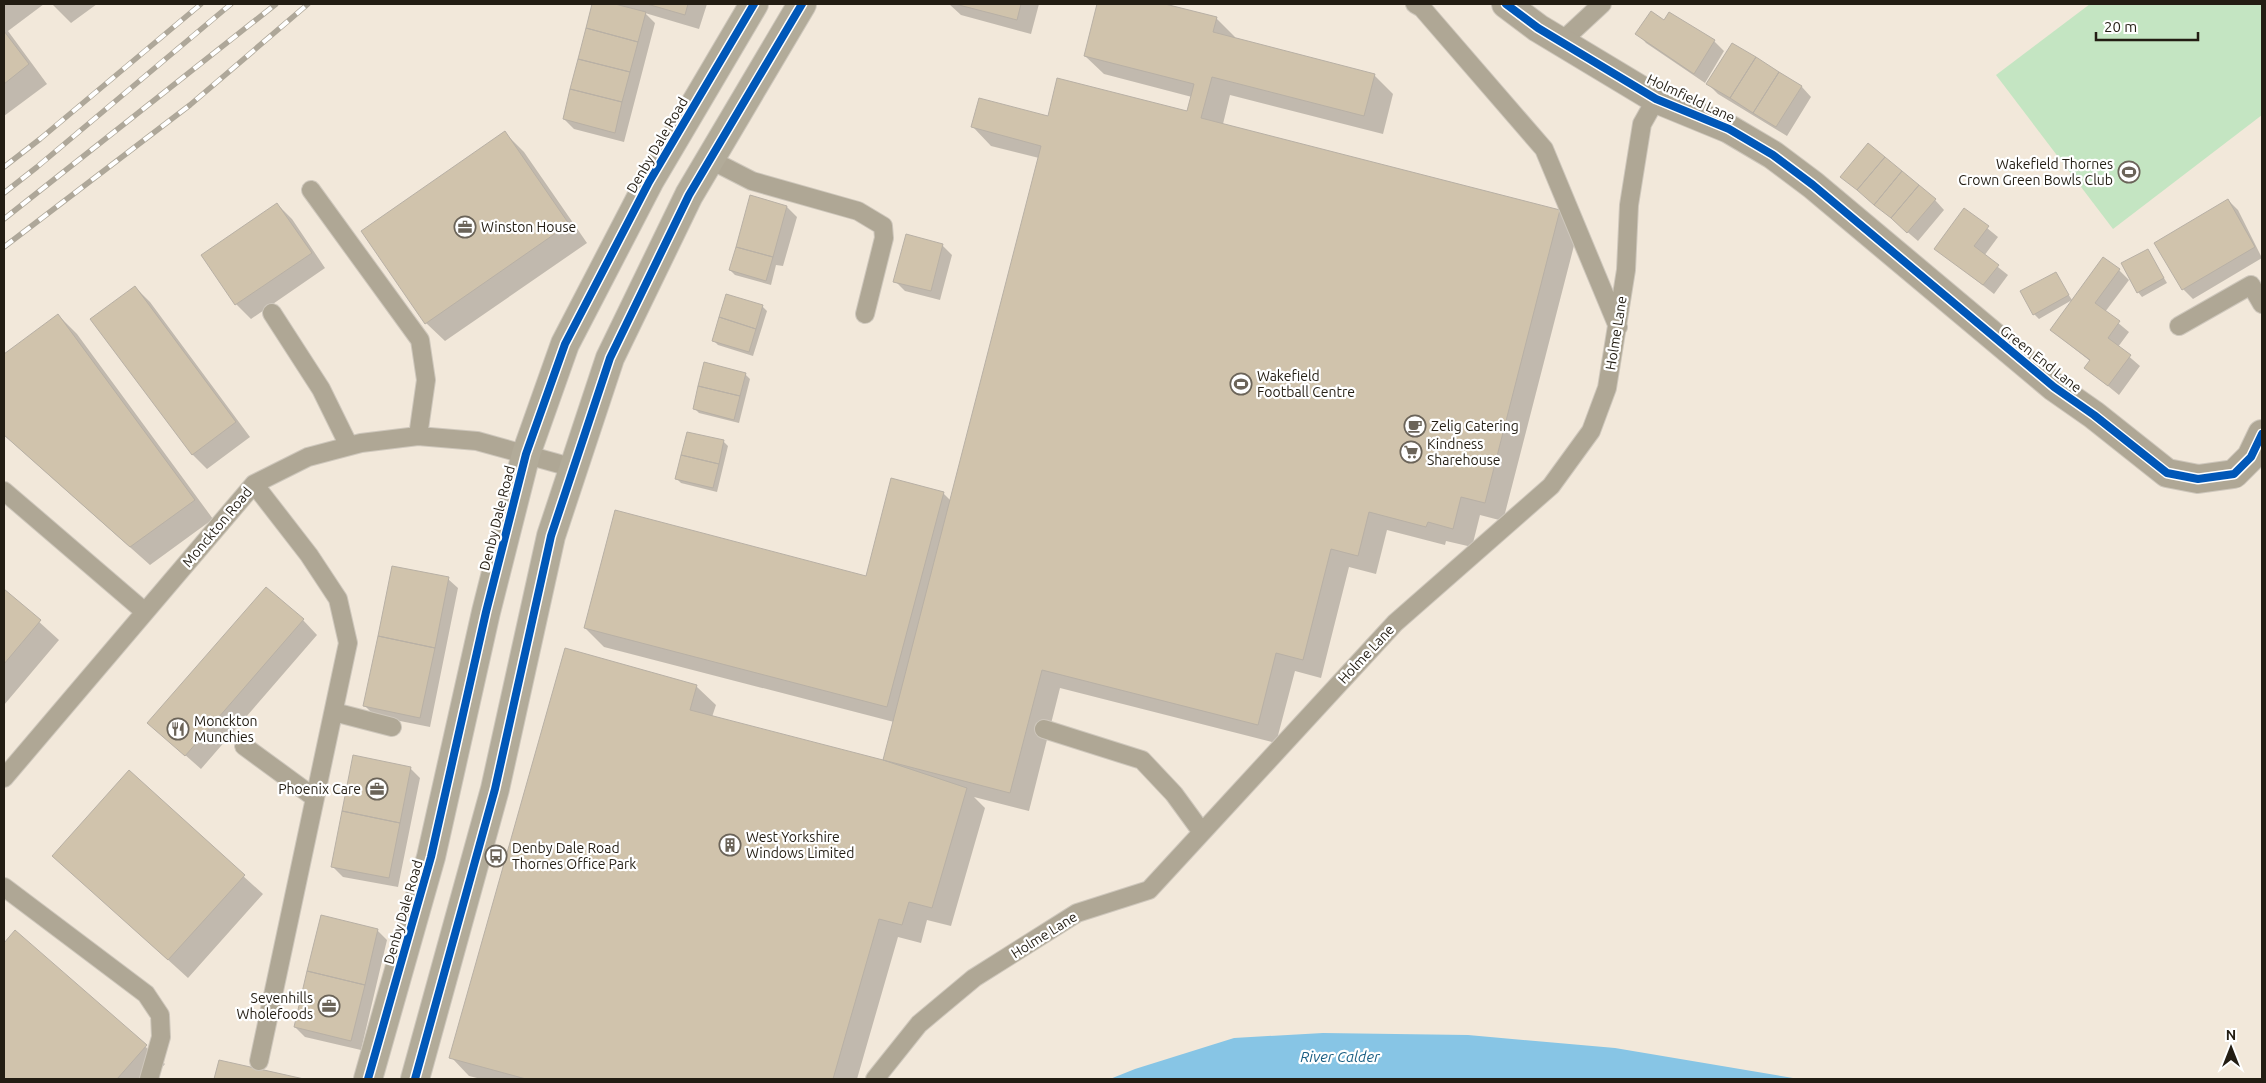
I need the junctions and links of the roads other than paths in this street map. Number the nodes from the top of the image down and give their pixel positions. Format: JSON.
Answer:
{"nodes":[{"id":1,"x":754,"y":4,"type":"edge"},
{"id":2,"x":802,"y":4,"type":"edge"},
{"id":3,"x":1416,"y":4,"type":"edge"},
{"id":4,"x":1506,"y":4,"type":"edge"},
{"id":5,"x":1602,"y":4,"type":"edge"},
{"id":6,"x":1561,"y":42,"type":"junction"},
{"id":7,"x":1656,"y":99,"type":"junction"},
{"id":8,"x":709,"y":159,"type":"junction"},
{"id":9,"x":1813,"y":185,"type":"joint"},
{"id":10,"x":311,"y":190,"type":"dead end"},
{"id":11,"x":2256,"y":281,"type":"edge"},
{"id":12,"x":2262,"y":304,"type":"edge"},
{"id":13,"x":272,"y":313,"type":"dead end"},
{"id":14,"x":865,"y":314,"type":"dead end"},
{"id":15,"x":2179,"y":326,"type":"dead end"},
{"id":16,"x":1618,"y":328,"type":"junction"},
{"id":17,"x":2262,"y":434,"type":"edge"},
{"id":18,"x":418,"y":436,"type":"junction"},
{"id":19,"x":349,"y":446,"type":"junction"},
{"id":20,"x":526,"y":454,"type":"junction"},
{"id":21,"x":574,"y":468,"type":"junction"},
{"id":22,"x":254,"y":484,"type":"junction"},
{"id":23,"x":4,"y":490,"type":"edge"},
{"id":24,"x":145,"y":612,"type":"junction"},
{"id":25,"x":334,"y":712,"type":"junction"},
{"id":26,"x":392,"y":727,"type":"dead end"},
{"id":27,"x":1044,"y":729,"type":"dead end"},
{"id":28,"x":244,"y":746,"type":"dead end"},
{"id":29,"x":4,"y":778,"type":"edge"},
{"id":30,"x":315,"y":798,"type":"junction"},
{"id":31,"x":1201,"y":831,"type":"junction"},
{"id":32,"x":4,"y":887,"type":"edge"},
{"id":33,"x":259,"y":1060,"type":"dead end"},
{"id":34,"x":149,"y":1079,"type":"edge"},
{"id":35,"x":368,"y":1079,"type":"edge"},
{"id":36,"x":415,"y":1079,"type":"edge"},
{"id":37,"x":876,"y":1079,"type":"edge"}],
"edges":[{"from":1,"to":20,"type":"main road","name":"Denby Dale Road"},
{"from":2,"to":8,"type":"main road"},
{"from":3,"to":16,"type":"lane"},
{"from":4,"to":6,"type":"street","name":"Holmfield Lane"},
{"from":5,"to":6,"type":"lane"},
{"from":6,"to":7,"type":"street","name":"Holmfield Lane"},
{"from":7,"to":9,"type":"street","name":"Holmfield Lane"},
{"from":7,"to":16,"type":"lane","name":"Holme Lane"},
{"from":8,"to":14,"type":"lane"},
{"from":8,"to":21,"type":"main road"},
{"from":9,"to":17,"type":"street","name":"Green End Lane"},
{"from":10,"to":18,"type":"lane"},
{"from":11,"to":12,"type":"lane"},
{"from":11,"to":15,"type":"lane"},
{"from":13,"to":19,"type":"lane"},
{"from":16,"to":31,"type":"lane","name":"Holme Lane"},
{"from":18,"to":19,"type":"lane","name":"Monckton Road"},
{"from":18,"to":20,"type":"lane","name":"Monckton Road"},
{"from":19,"to":22,"type":"lane","name":"Monckton Road"},
{"from":20,"to":21,"type":"lane","name":"Monckton Road"},
{"from":20,"to":35,"type":"main road","name":"Denby Dale Road"},
{"from":21,"to":36,"type":"main road"},
{"from":22,"to":24,"type":"lane","name":"Monckton Road"},
{"from":22,"to":25,"type":"lane"},
{"from":23,"to":24,"type":"lane"},
{"from":24,"to":29,"type":"lane","name":"Monckton Road"},
{"from":25,"to":26,"type":"lane"},
{"from":25,"to":30,"type":"lane"},
{"from":27,"to":31,"type":"lane"},
{"from":28,"to":30,"type":"lane"},
{"from":30,"to":33,"type":"lane"},
{"from":31,"to":37,"type":"lane","name":"Holme Lane"},
{"from":32,"to":34,"type":"lane"}]}
